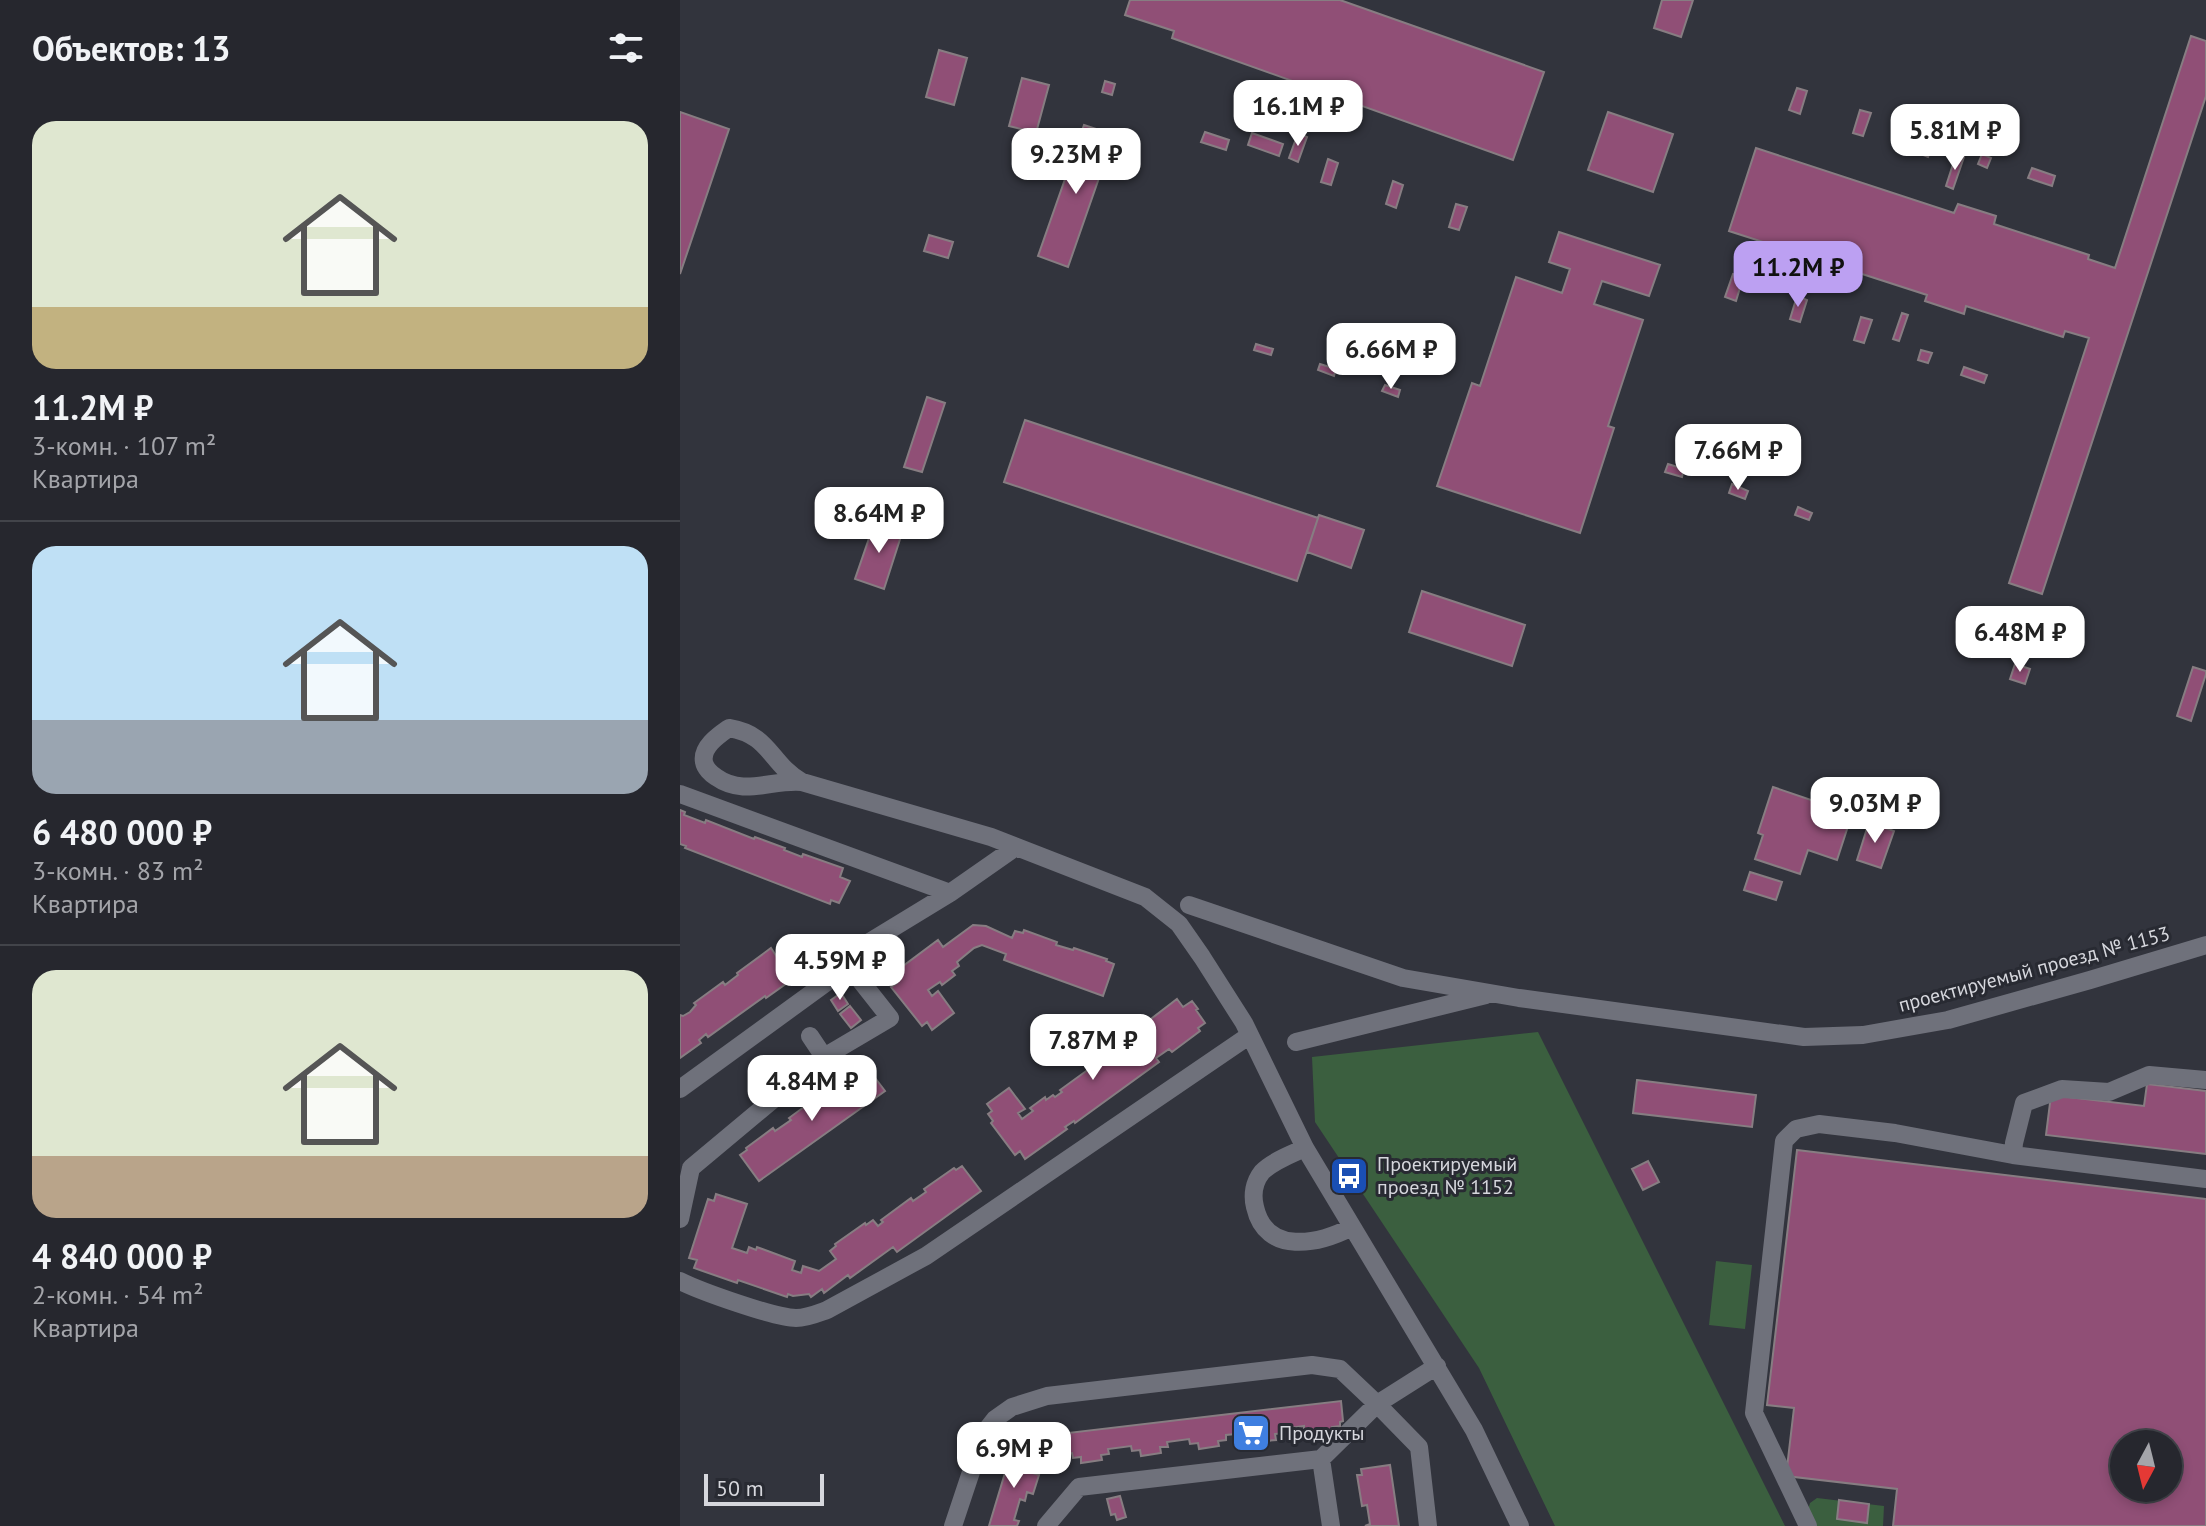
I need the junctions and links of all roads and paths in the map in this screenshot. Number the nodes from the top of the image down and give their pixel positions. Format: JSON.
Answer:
{"nodes":[{"id":1,"x":802,"y":782,"type":"junction"},
{"id":2,"x":680,"y":794,"type":"edge"},
{"id":3,"x":1016,"y":847,"type":"junction"},
{"id":4,"x":950,"y":893,"type":"junction"},
{"id":5,"x":1189,"y":905,"type":"dead end"},
{"id":6,"x":2206,"y":945,"type":"edge"},
{"id":7,"x":849,"y":966,"type":"junction"},
{"id":8,"x":1493,"y":993,"type":"junction"},
{"id":9,"x":1250,"y":1035,"type":"junction"},
{"id":10,"x":810,"y":1036,"type":"dead end"},
{"id":11,"x":1296,"y":1042,"type":"dead end"},
{"id":12,"x":824,"y":1057,"type":"junction"},
{"id":13,"x":2206,"y":1080,"type":"edge"},
{"id":14,"x":680,"y":1089,"type":"edge"},
{"id":15,"x":1305,"y":1148,"type":"junction"},
{"id":16,"x":2013,"y":1155,"type":"junction"},
{"id":17,"x":685,"y":1160,"type":"edge"},
{"id":18,"x":2206,"y":1179,"type":"edge"},
{"id":19,"x":680,"y":1219,"type":"edge"},
{"id":20,"x":1352,"y":1227,"type":"junction"},
{"id":21,"x":680,"y":1281,"type":"edge"},
{"id":22,"x":1437,"y":1366,"type":"junction"},
{"id":23,"x":1377,"y":1404,"type":"junction"},
{"id":24,"x":1321,"y":1459,"type":"junction"},
{"id":25,"x":953,"y":1526,"type":"edge"},
{"id":26,"x":1046,"y":1526,"type":"edge"},
{"id":27,"x":1331,"y":1526,"type":"edge"},
{"id":28,"x":1428,"y":1526,"type":"edge"},
{"id":29,"x":1520,"y":1526,"type":"edge"},
{"id":30,"x":1808,"y":1526,"type":"edge"}],
"edges":[{"from":1,"to":1,"type":"street"},
{"from":1,"to":3,"type":"street"},
{"from":2,"to":4,"type":"street"},
{"from":3,"to":4,"type":"street"},
{"from":3,"to":9,"type":"street"},
{"from":4,"to":7,"type":"street"},
{"from":5,"to":8,"type":"street","name":"проектируемый проезд № 1153"},
{"from":6,"to":8,"type":"street","name":"проектируемый проезд № 1153"},
{"from":7,"to":12,"type":"street"},
{"from":7,"to":14,"type":"street"},
{"from":8,"to":11,"type":"street"},
{"from":9,"to":15,"type":"street"},
{"from":9,"to":21,"type":"street"},
{"from":10,"to":12,"type":"street"},
{"from":12,"to":17,"type":"street"},
{"from":13,"to":16,"type":"street"},
{"from":15,"to":20,"type":"street"},
{"from":15,"to":20,"type":"street"},
{"from":16,"to":18,"type":"street"},
{"from":16,"to":30,"type":"street"},
{"from":17,"to":19,"type":"street"},
{"from":20,"to":22,"type":"street"},
{"from":22,"to":23,"type":"street"},
{"from":22,"to":29,"type":"street"},
{"from":23,"to":24,"type":"street"},
{"from":23,"to":25,"type":"street"},
{"from":23,"to":28,"type":"street"},
{"from":24,"to":26,"type":"street"},
{"from":24,"to":27,"type":"street"}]}
